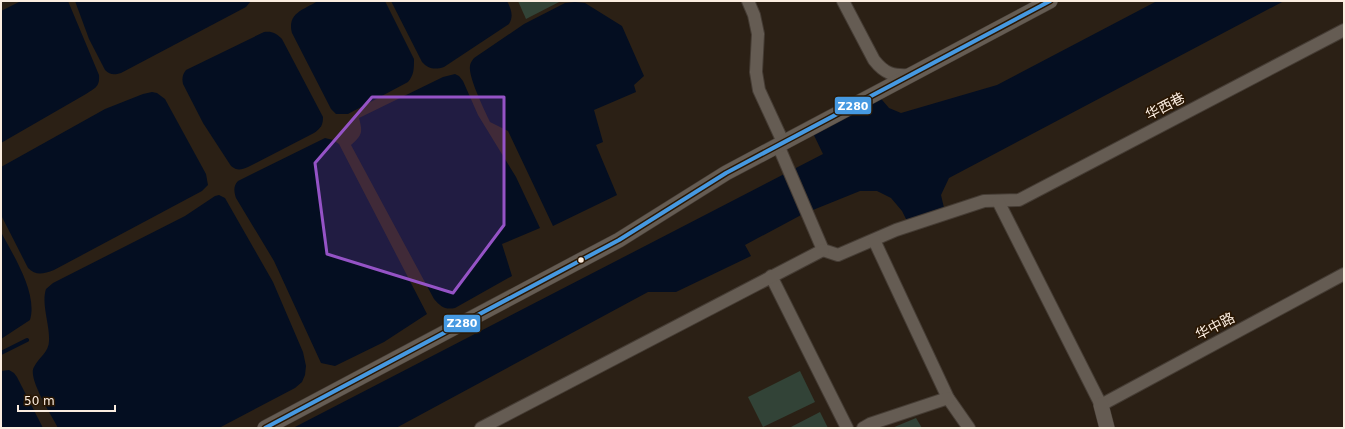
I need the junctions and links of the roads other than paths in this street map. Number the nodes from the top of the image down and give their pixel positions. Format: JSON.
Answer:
{"nodes":[{"id":1,"x":748,"y":1,"type":"edge"},
{"id":2,"x":843,"y":1,"type":"edge"},
{"id":3,"x":1050,"y":1,"type":"edge"},
{"id":4,"x":1344,"y":30,"type":"edge"},
{"id":5,"x":910,"y":75,"type":"junction"},
{"id":6,"x":781,"y":143,"type":"junction"},
{"id":7,"x":998,"y":201,"type":"junction"},
{"id":8,"x":874,"y":240,"type":"junction"},
{"id":9,"x":823,"y":250,"type":"junction"},
{"id":10,"x":1344,"y":274,"type":"edge"},
{"id":11,"x":771,"y":276,"type":"junction"},
{"id":12,"x":948,"y":398,"type":"junction"},
{"id":13,"x":1101,"y":405,"type":"junction"},
{"id":14,"x":265,"y":428,"type":"edge"},
{"id":15,"x":481,"y":428,"type":"edge"},
{"id":16,"x":846,"y":428,"type":"edge"},
{"id":17,"x":863,"y":428,"type":"edge"},
{"id":18,"x":969,"y":428,"type":"edge"},
{"id":19,"x":1107,"y":428,"type":"edge"}],
"edges":[{"from":1,"to":6,"type":"street"},
{"from":2,"to":5,"type":"street"},
{"from":3,"to":5,"type":"street"},
{"from":4,"to":7,"type":"street","name":"华西巷"},
{"from":5,"to":6,"type":"street"},
{"from":6,"to":9,"type":"street"},
{"from":6,"to":14,"type":"street"},
{"from":7,"to":8,"type":"street","name":"华西巷"},
{"from":7,"to":13,"type":"street"},
{"from":8,"to":9,"type":"street","name":"华西巷"},
{"from":8,"to":12,"type":"street"},
{"from":9,"to":11,"type":"street"},
{"from":10,"to":13,"type":"street","name":"华中路"},
{"from":11,"to":15,"type":"street"},
{"from":11,"to":16,"type":"street"},
{"from":12,"to":17,"type":"street"},
{"from":12,"to":18,"type":"street"},
{"from":13,"to":19,"type":"street"}]}
